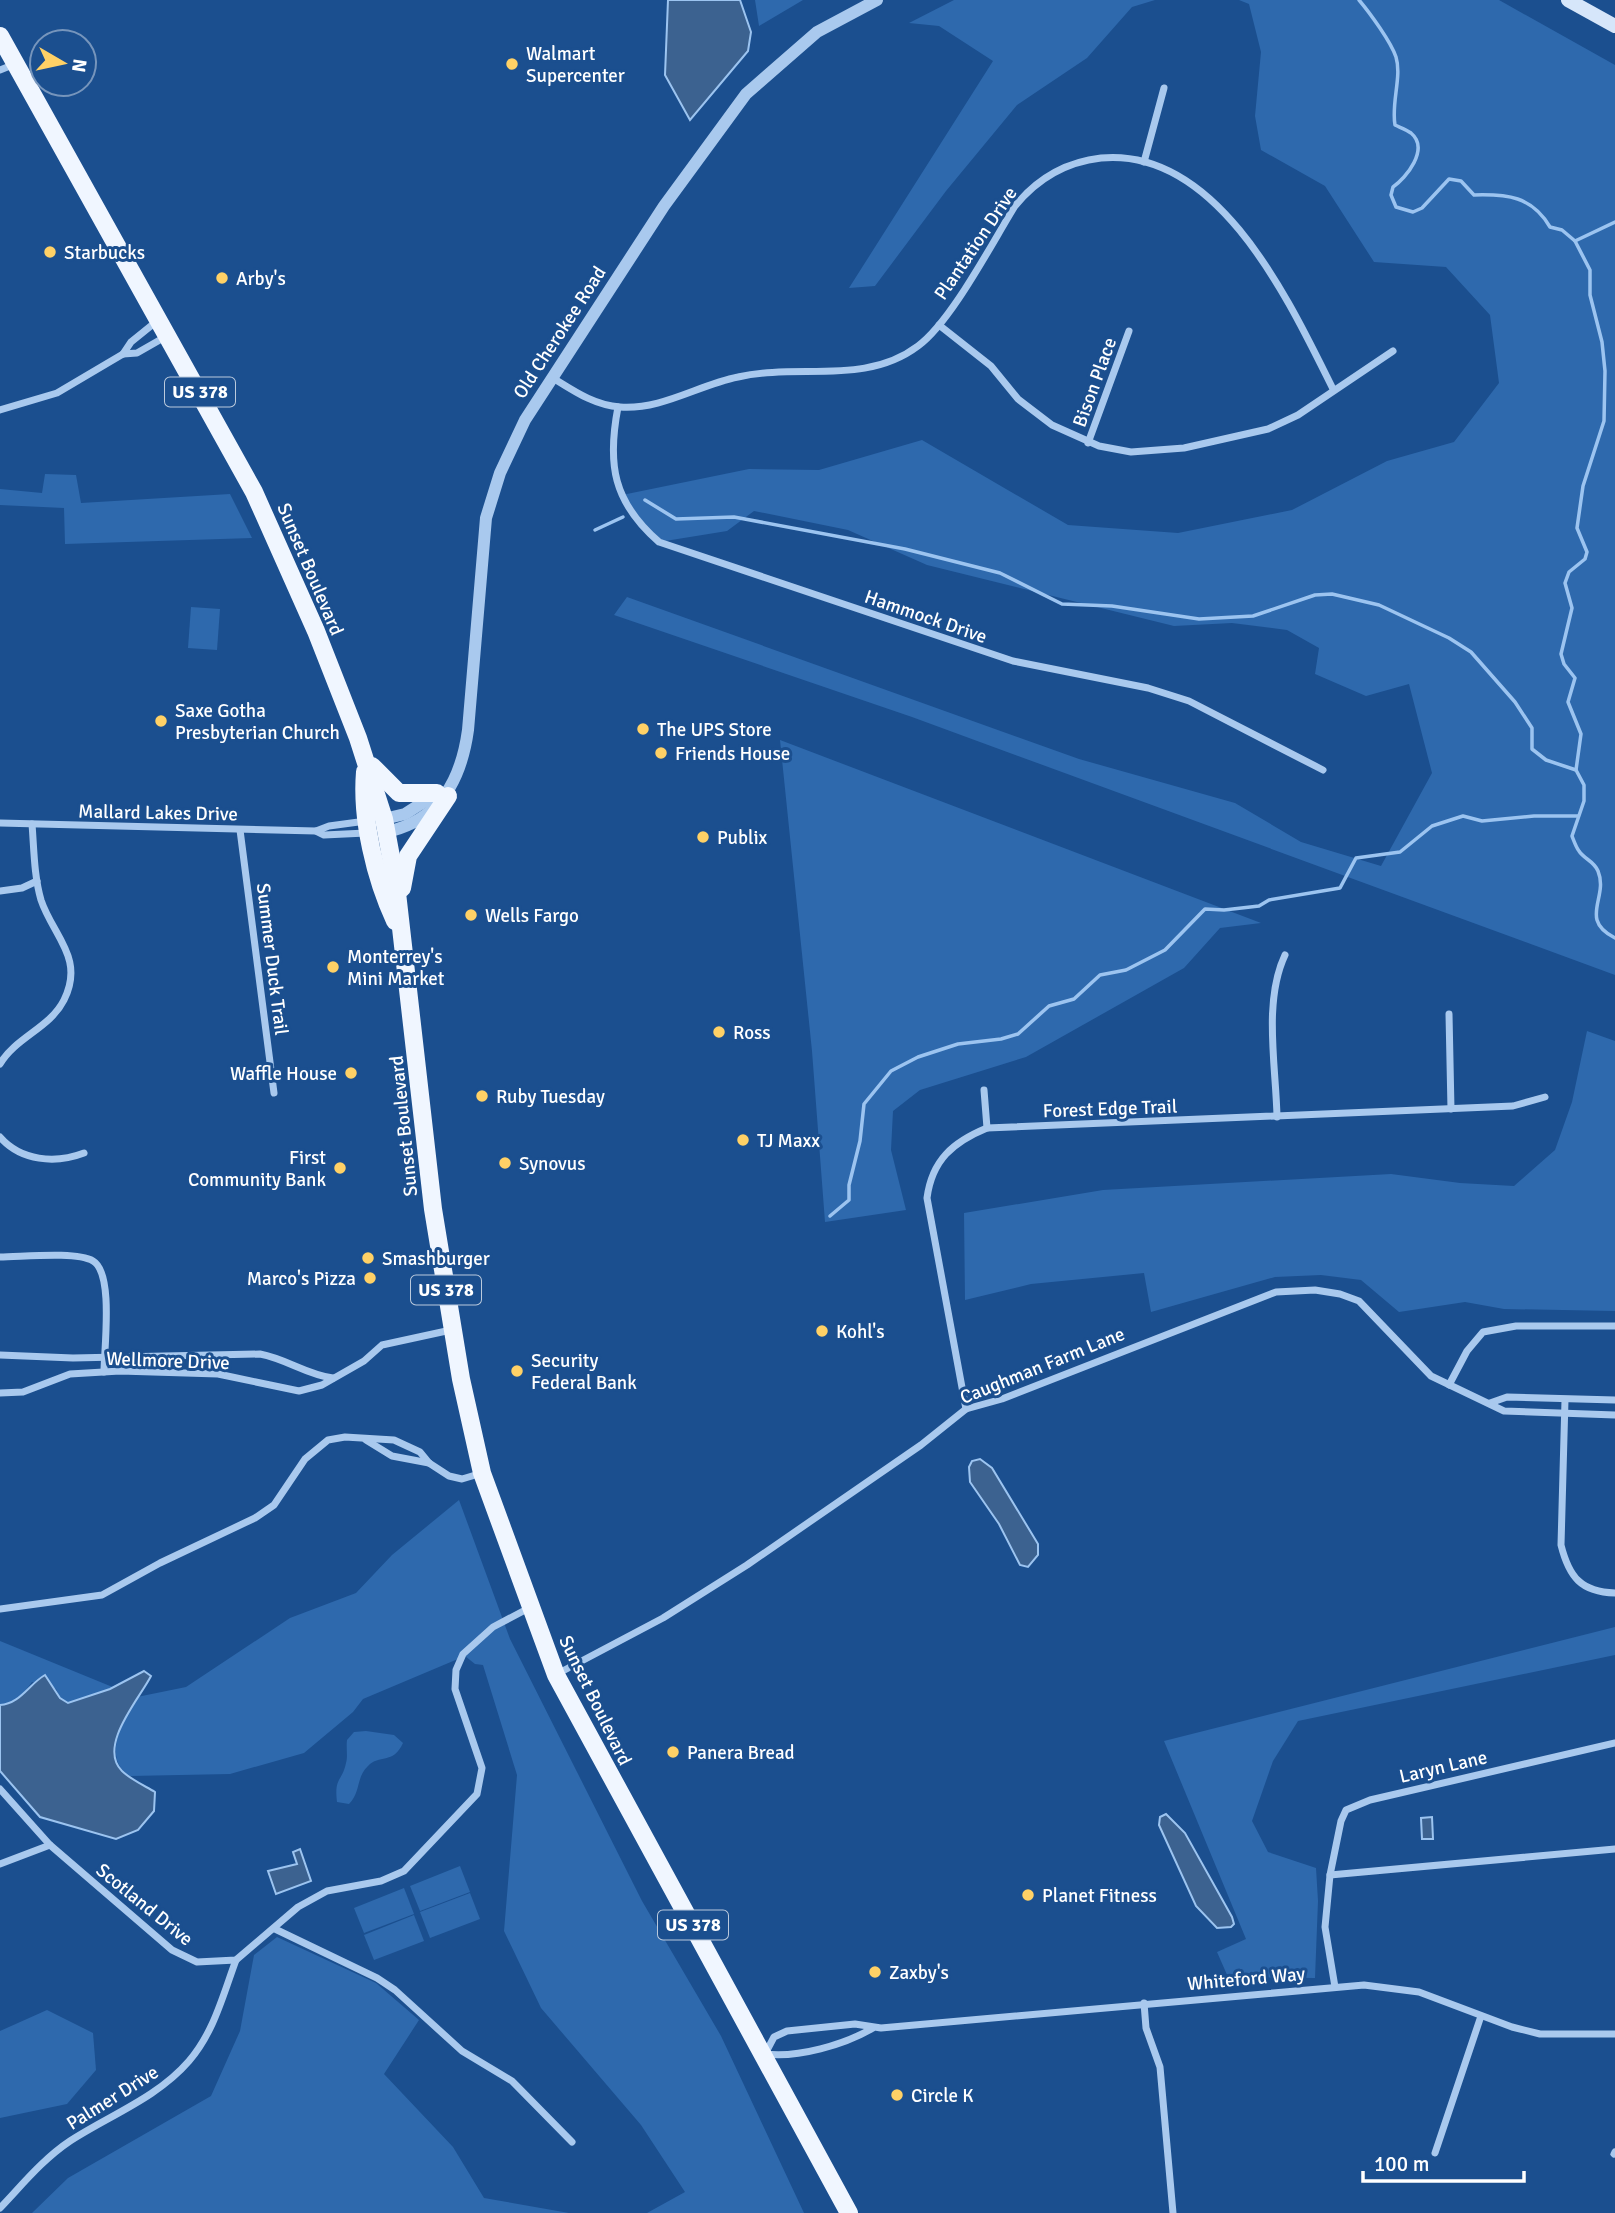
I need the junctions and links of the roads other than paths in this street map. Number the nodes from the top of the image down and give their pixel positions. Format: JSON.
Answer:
{"nodes":[{"id":1,"x":877,"y":0,"type":"edge"},
{"id":2,"x":1568,"y":0,"type":"edge"},
{"id":3,"x":1615,"y":26,"type":"edge"},
{"id":4,"x":0,"y":36,"type":"edge"},
{"id":5,"x":8,"y":67,"type":"edge"},
{"id":6,"x":1164,"y":88,"type":"dead end"},
{"id":7,"x":1144,"y":162,"type":"junction"},
{"id":8,"x":939,"y":325,"type":"junction"},
{"id":9,"x":164,"y":327,"type":"junction"},
{"id":10,"x":1129,"y":331,"type":"dead end"},
{"id":11,"x":1393,"y":351,"type":"dead end"},
{"id":12,"x":123,"y":355,"type":"junction"},
{"id":13,"x":553,"y":378,"type":"junction"},
{"id":14,"x":1333,"y":388,"type":"junction"},
{"id":15,"x":618,"y":407,"type":"junction"},
{"id":16,"x":0,"y":410,"type":"edge"},
{"id":17,"x":1088,"y":443,"type":"junction"},
{"id":18,"x":364,"y":759,"type":"junction"},
{"id":19,"x":1323,"y":770,"type":"dead end"},
{"id":20,"x":446,"y":790,"type":"junction"},
{"id":21,"x":0,"y":823,"type":"edge"},
{"id":22,"x":32,"y":824,"type":"junction"},
{"id":23,"x":376,"y":826,"type":"junction"},
{"id":24,"x":240,"y":830,"type":"junction"},
{"id":25,"x":316,"y":831,"type":"junction"},
{"id":26,"x":37,"y":881,"type":"junction"},
{"id":27,"x":0,"y":891,"type":"edge"},
{"id":28,"x":400,"y":926,"type":"junction"},
{"id":29,"x":1285,"y":955,"type":"dead end"},
{"id":30,"x":1449,"y":1014,"type":"dead end"},
{"id":31,"x":0,"y":1064,"type":"edge"},
{"id":32,"x":984,"y":1090,"type":"dead end"},
{"id":33,"x":274,"y":1093,"type":"dead end"},
{"id":34,"x":1545,"y":1097,"type":"dead end"},
{"id":35,"x":1451,"y":1109,"type":"junction"},
{"id":36,"x":1277,"y":1117,"type":"junction"},
{"id":37,"x":987,"y":1128,"type":"junction"},
{"id":38,"x":0,"y":1137,"type":"edge"},
{"id":39,"x":84,"y":1153,"type":"dead end"},
{"id":40,"x":0,"y":1257,"type":"edge"},
{"id":41,"x":1615,"y":1326,"type":"edge"},
{"id":42,"x":452,"y":1329,"type":"junction"},
{"id":43,"x":0,"y":1355,"type":"edge"},
{"id":44,"x":104,"y":1357,"type":"junction"},
{"id":45,"x":104,"y":1372,"type":"junction"},
{"id":46,"x":334,"y":1378,"type":"junction"},
{"id":47,"x":1449,"y":1385,"type":"junction"},
{"id":48,"x":0,"y":1393,"type":"edge"},
{"id":49,"x":1565,"y":1400,"type":"junction"},
{"id":50,"x":1615,"y":1400,"type":"edge"},
{"id":51,"x":1490,"y":1404,"type":"junction"},
{"id":52,"x":966,"y":1409,"type":"junction"},
{"id":53,"x":1565,"y":1415,"type":"junction"},
{"id":54,"x":1615,"y":1415,"type":"edge"},
{"id":55,"x":365,"y":1440,"type":"junction"},
{"id":56,"x":429,"y":1463,"type":"junction"},
{"id":57,"x":482,"y":1473,"type":"junction"},
{"id":58,"x":1615,"y":1593,"type":"edge"},
{"id":59,"x":0,"y":1608,"type":"edge"},
{"id":60,"x":530,"y":1608,"type":"junction"},
{"id":61,"x":556,"y":1675,"type":"junction"},
{"id":62,"x":1615,"y":1743,"type":"edge"},
{"id":63,"x":0,"y":1789,"type":"edge"},
{"id":64,"x":50,"y":1845,"type":"junction"},
{"id":65,"x":1615,"y":1849,"type":"edge"},
{"id":66,"x":0,"y":1864,"type":"edge"},
{"id":67,"x":1330,"y":1875,"type":"junction"},
{"id":68,"x":275,"y":1929,"type":"junction"},
{"id":69,"x":236,"y":1960,"type":"junction"},
{"id":70,"x":1335,"y":1987,"type":"junction"},
{"id":71,"x":1144,"y":2003,"type":"junction"},
{"id":72,"x":1481,"y":2016,"type":"junction"},
{"id":73,"x":873,"y":2028,"type":"junction"},
{"id":74,"x":1615,"y":2034,"type":"edge"},
{"id":75,"x":765,"y":2053,"type":"junction"},
{"id":76,"x":572,"y":2142,"type":"dead end"},
{"id":77,"x":1435,"y":2153,"type":"dead end"},
{"id":78,"x":0,"y":2207,"type":"edge"},
{"id":79,"x":849,"y":2213,"type":"edge"},
{"id":80,"x":1173,"y":2213,"type":"edge"}],
"edges":[{"from":1,"to":13,"type":"street","name":"Old Cherokee Road"},
{"from":2,"to":3,"type":"main road"},
{"from":4,"to":5,"type":"main road","name":"Sunset Boulevard","number":"US 378"},
{"from":5,"to":9,"type":"main road","name":"Sunset Boulevard","number":"US 378"},
{"from":6,"to":7,"type":"street"},
{"from":7,"to":8,"type":"street","name":"Plantation Drive"},
{"from":7,"to":14,"type":"street","name":"Plantation Drive"},
{"from":8,"to":15,"type":"street","name":"Plantation Drive"},
{"from":8,"to":17,"type":"street"},
{"from":9,"to":12,"type":"street"},
{"from":9,"to":12,"type":"street"},
{"from":9,"to":18,"type":"main road","name":"Sunset Boulevard","number":"US 378"},
{"from":10,"to":17,"type":"street","name":"Bison Place"},
{"from":11,"to":14,"type":"street"},
{"from":12,"to":16,"type":"street"},
{"from":13,"to":15,"type":"street","name":"Plantation Drive"},
{"from":13,"to":20,"type":"street","name":"Old Cherokee Road"},
{"from":14,"to":17,"type":"street"},
{"from":15,"to":19,"type":"street","name":"Hammock Drive"},
{"from":18,"to":20,"type":"main road"},
{"from":18,"to":23,"type":"main road","name":"Sunset Boulevard"},
{"from":20,"to":23,"type":"street"},
{"from":20,"to":28,"type":"main road"},
{"from":21,"to":22,"type":"street","name":"Mallard Lakes Drive"},
{"from":22,"to":24,"type":"street","name":"Mallard Lakes Drive"},
{"from":22,"to":26,"type":"street"},
{"from":23,"to":25,"type":"street","name":"Mallard Lakes Drive"},
{"from":23,"to":25,"type":"street","name":"Mallard Lakes Drive"},
{"from":23,"to":28,"type":"main road","name":"Sunset Boulevard","number":"US 378"},
{"from":24,"to":25,"type":"street","name":"Mallard Lakes Drive"},
{"from":24,"to":33,"type":"street","name":"Summer Duck Trail"},
{"from":26,"to":27,"type":"street"},
{"from":26,"to":31,"type":"street"},
{"from":28,"to":42,"type":"main road","name":"Sunset Boulevard","number":"US 378"},
{"from":29,"to":36,"type":"street"},
{"from":30,"to":35,"type":"street"},
{"from":32,"to":37,"type":"street"},
{"from":34,"to":35,"type":"street","name":"Forest Edge Trail"},
{"from":35,"to":36,"type":"street","name":"Forest Edge Trail"},
{"from":36,"to":37,"type":"street","name":"Forest Edge Trail"},
{"from":37,"to":52,"type":"street","name":"Forest Edge Trail"},
{"from":38,"to":39,"type":"street"},
{"from":40,"to":44,"type":"street"},
{"from":41,"to":47,"type":"street"},
{"from":42,"to":46,"type":"street","name":"Wellmore Drive"},
{"from":42,"to":57,"type":"main road","name":"Sunset Boulevard","number":"US 378"},
{"from":43,"to":44,"type":"street","name":"Wellmore Drive"},
{"from":44,"to":45,"type":"street"},
{"from":44,"to":46,"type":"street","name":"Wellmore Drive"},
{"from":45,"to":46,"type":"street","name":"Wellmore Drive"},
{"from":45,"to":48,"type":"street","name":"Wellmore Drive"},
{"from":47,"to":51,"type":"street","name":"Caughman Farm Lane"},
{"from":47,"to":52,"type":"street","name":"Caughman Farm Lane"},
{"from":49,"to":50,"type":"street"},
{"from":49,"to":51,"type":"street"},
{"from":49,"to":53,"type":"street"},
{"from":51,"to":53,"type":"street","name":"Caughman Farm Lane"},
{"from":52,"to":61,"type":"street","name":"Caughman Farm Lane"},
{"from":53,"to":54,"type":"street","name":"Caughman Farm Lane"},
{"from":53,"to":58,"type":"street"},
{"from":55,"to":56,"type":"street"},
{"from":55,"to":56,"type":"street"},
{"from":55,"to":59,"type":"street"},
{"from":56,"to":57,"type":"street"},
{"from":57,"to":60,"type":"main road","name":"Sunset Boulevard","number":"US 378"},
{"from":60,"to":61,"type":"main road","name":"Sunset Boulevard","number":"US 378"},
{"from":60,"to":68,"type":"street"},
{"from":61,"to":75,"type":"main road","name":"Sunset Boulevard","number":"US 378"},
{"from":62,"to":67,"type":"street","name":"Laryn Lane"},
{"from":63,"to":64,"type":"street","name":"Scotland Drive"},
{"from":64,"to":66,"type":"street"},
{"from":64,"to":69,"type":"street","name":"Scotland Drive"},
{"from":65,"to":67,"type":"street"},
{"from":67,"to":70,"type":"street","name":"Laryn Lane"},
{"from":68,"to":69,"type":"street"},
{"from":68,"to":76,"type":"street"},
{"from":69,"to":78,"type":"street","name":"Palmer Drive"},
{"from":70,"to":71,"type":"street","name":"Whiteford Way"},
{"from":70,"to":72,"type":"street","name":"Whiteford Way"},
{"from":71,"to":73,"type":"street","name":"Whiteford Way"},
{"from":71,"to":80,"type":"street"},
{"from":72,"to":74,"type":"street","name":"Whiteford Way"},
{"from":72,"to":77,"type":"street"},
{"from":73,"to":75,"type":"street","name":"Whiteford Way"},
{"from":73,"to":75,"type":"street","name":"Whiteford Way"},
{"from":75,"to":79,"type":"main road","name":"Sunset Boulevard","number":"US 378"}]}
